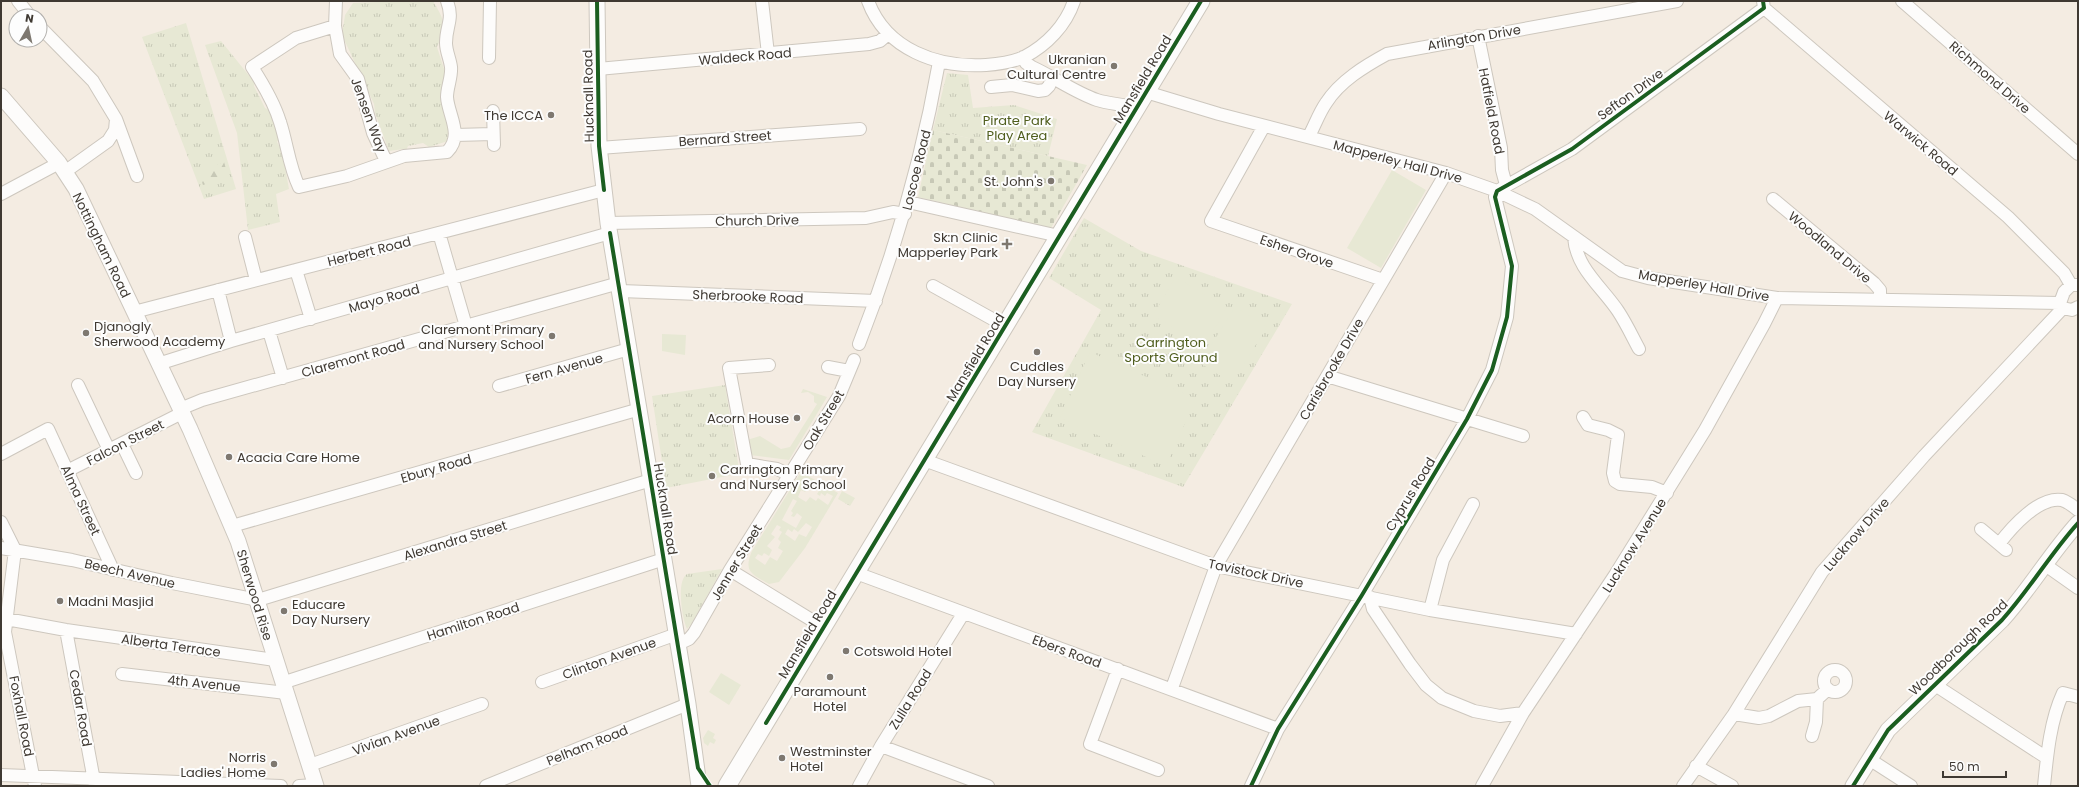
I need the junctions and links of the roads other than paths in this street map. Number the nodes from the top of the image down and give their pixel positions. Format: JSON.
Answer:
{"nodes":[{"id":1,"x":336,"y":1,"type":"edge"},
{"id":2,"x":447,"y":1,"type":"edge"},
{"id":3,"x":490,"y":1,"type":"edge"},
{"id":4,"x":597,"y":1,"type":"edge"},
{"id":5,"x":762,"y":1,"type":"edge"},
{"id":6,"x":868,"y":1,"type":"edge"},
{"id":7,"x":1074,"y":1,"type":"edge"},
{"id":8,"x":1201,"y":1,"type":"edge"},
{"id":9,"x":1677,"y":1,"type":"edge"},
{"id":10,"x":1902,"y":1,"type":"edge"},
{"id":11,"x":1764,"y":4,"type":"edge"},
{"id":12,"x":335,"y":26,"type":"junction"},
{"id":13,"x":888,"y":34,"type":"junction"},
{"id":14,"x":48,"y":35,"type":"edge"},
{"id":15,"x":1478,"y":36,"type":"junction"},
{"id":16,"x":768,"y":54,"type":"junction"},
{"id":17,"x":1023,"y":57,"type":"junction"},
{"id":18,"x":489,"y":58,"type":"dead end"},
{"id":19,"x":939,"y":62,"type":"junction"},
{"id":20,"x":598,"y":69,"type":"junction"},
{"id":21,"x":1053,"y":77,"type":"junction"},
{"id":22,"x":991,"y":86,"type":"dead end"},
{"id":23,"x":1146,"y":92,"type":"junction"},
{"id":24,"x":4,"y":105,"type":"edge"},
{"id":25,"x":1136,"y":108,"type":"junction"},
{"id":26,"x":493,"y":111,"type":"dead end"},
{"id":27,"x":116,"y":119,"type":"junction"},
{"id":28,"x":1264,"y":126,"type":"junction"},
{"id":29,"x":854,"y":133,"type":"dead end"},
{"id":30,"x":454,"y":135,"type":"junction"},
{"id":31,"x":1309,"y":136,"type":"junction"},
{"id":32,"x":599,"y":148,"type":"junction"},
{"id":33,"x":2078,"y":154,"type":"edge"},
{"id":34,"x":386,"y":161,"type":"junction"},
{"id":35,"x":62,"y":167,"type":"junction"},
{"id":36,"x":1446,"y":173,"type":"junction"},
{"id":37,"x":137,"y":176,"type":"dead end"},
{"id":38,"x":1501,"y":188,"type":"junction"},
{"id":39,"x":604,"y":190,"type":"junction"},
{"id":40,"x":1,"y":194,"type":"edge"},
{"id":41,"x":1773,"y":199,"type":"dead end"},
{"id":42,"x":908,"y":202,"type":"junction"},
{"id":43,"x":905,"y":214,"type":"junction"},
{"id":44,"x":609,"y":228,"type":"junction"},
{"id":45,"x":439,"y":233,"type":"junction"},
{"id":46,"x":1059,"y":236,"type":"junction"},
{"id":47,"x":1574,"y":237,"type":"junction"},
{"id":48,"x":245,"y":238,"type":"dead end"},
{"id":49,"x":296,"y":270,"type":"junction"},
{"id":50,"x":452,"y":279,"type":"junction"},
{"id":51,"x":256,"y":280,"type":"junction"},
{"id":52,"x":1383,"y":280,"type":"junction"},
{"id":53,"x":2074,"y":285,"type":"edge"},
{"id":54,"x":933,"y":286,"type":"dead end"},
{"id":55,"x":620,"y":287,"type":"junction"},
{"id":56,"x":218,"y":290,"type":"junction"},
{"id":57,"x":1777,"y":298,"type":"junction"},
{"id":58,"x":1880,"y":298,"type":"junction"},
{"id":59,"x":876,"y":301,"type":"junction"},
{"id":60,"x":2061,"y":305,"type":"junction"},
{"id":61,"x":2077,"y":309,"type":"edge"},
{"id":62,"x":134,"y":312,"type":"junction"},
{"id":63,"x":311,"y":319,"type":"junction"},
{"id":64,"x":466,"y":326,"type":"junction"},
{"id":65,"x":1005,"y":326,"type":"junction"},
{"id":66,"x":269,"y":331,"type":"junction"},
{"id":67,"x":231,"y":341,"type":"junction"},
{"id":68,"x":859,"y":344,"type":"dead end"},
{"id":69,"x":629,"y":349,"type":"junction"},
{"id":70,"x":1639,"y":349,"type":"dead end"},
{"id":71,"x":158,"y":364,"type":"junction"},
{"id":72,"x":769,"y":365,"type":"dead end"},
{"id":73,"x":828,"y":367,"type":"dead end"},
{"id":74,"x":1327,"y":376,"type":"junction"},
{"id":75,"x":282,"y":378,"type":"junction"},
{"id":76,"x":78,"y":385,"type":"dead end"},
{"id":77,"x":499,"y":386,"type":"dead end"},
{"id":78,"x":640,"y":410,"type":"junction"},
{"id":79,"x":181,"y":411,"type":"junction"},
{"id":80,"x":1583,"y":417,"type":"dead end"},
{"id":81,"x":1467,"y":419,"type":"junction"},
{"id":82,"x":1523,"y":436,"type":"dead end"},
{"id":83,"x":122,"y":444,"type":"junction"},
{"id":84,"x":109,"y":450,"type":"junction"},
{"id":85,"x":1,"y":454,"type":"edge"},
{"id":86,"x":924,"y":460,"type":"junction"},
{"id":87,"x":67,"y":471,"type":"junction"},
{"id":88,"x":136,"y":473,"type":"dead end"},
{"id":89,"x":790,"y":475,"type":"junction"},
{"id":90,"x":651,"y":480,"type":"junction"},
{"id":91,"x":1667,"y":493,"type":"junction"},
{"id":92,"x":1473,"y":504,"type":"dead end"},
{"id":93,"x":2078,"y":510,"type":"edge"},
{"id":94,"x":1,"y":522,"type":"edge"},
{"id":95,"x":2078,"y":523,"type":"edge"},
{"id":96,"x":232,"y":526,"type":"junction"},
{"id":97,"x":1981,"y":529,"type":"dead end"},
{"id":98,"x":1,"y":548,"type":"edge"},
{"id":99,"x":15,"y":550,"type":"junction"},
{"id":100,"x":664,"y":559,"type":"junction"},
{"id":101,"x":2044,"y":564,"type":"junction"},
{"id":102,"x":1216,"y":566,"type":"junction"},
{"id":103,"x":114,"y":570,"type":"junction"},
{"id":104,"x":730,"y":570,"type":"junction"},
{"id":105,"x":856,"y":573,"type":"junction"},
{"id":106,"x":2078,"y":588,"type":"edge"},
{"id":107,"x":1366,"y":596,"type":"junction"},
{"id":108,"x":258,"y":600,"type":"junction"},
{"id":109,"x":1430,"y":610,"type":"junction"},
{"id":110,"x":963,"y":614,"type":"junction"},
{"id":111,"x":4,"y":618,"type":"edge"},
{"id":112,"x":823,"y":628,"type":"junction"},
{"id":113,"x":66,"y":630,"type":"junction"},
{"id":114,"x":1576,"y":634,"type":"junction"},
{"id":115,"x":678,"y":639,"type":"junction"},
{"id":116,"x":275,"y":660,"type":"junction"},
{"id":117,"x":1118,"y":669,"type":"junction"},
{"id":118,"x":122,"y":674,"type":"dead end"},
{"id":119,"x":542,"y":682,"type":"dead end"},
{"id":120,"x":1934,"y":685,"type":"junction"},
{"id":121,"x":284,"y":688,"type":"junction"},
{"id":122,"x":1172,"y":688,"type":"junction"},
{"id":123,"x":1828,"y":689,"type":"dead end"},
{"id":124,"x":2078,"y":697,"type":"edge"},
{"id":125,"x":1816,"y":700,"type":"junction"},
{"id":126,"x":482,"y":704,"type":"dead end"},
{"id":127,"x":688,"y":704,"type":"junction"},
{"id":128,"x":1523,"y":713,"type":"junction"},
{"id":129,"x":1734,"y":714,"type":"junction"},
{"id":130,"x":1278,"y":729,"type":"junction"},
{"id":131,"x":1812,"y":736,"type":"dead end"},
{"id":132,"x":881,"y":746,"type":"junction"},
{"id":133,"x":2047,"y":758,"type":"junction"},
{"id":134,"x":1869,"y":759,"type":"junction"},
{"id":135,"x":310,"y":765,"type":"junction"},
{"id":136,"x":1696,"y":766,"type":"junction"},
{"id":137,"x":698,"y":768,"type":"junction"},
{"id":138,"x":1158,"y":770,"type":"dead end"},
{"id":139,"x":1,"y":775,"type":"edge"},
{"id":140,"x":34,"y":781,"type":"edge"},
{"id":141,"x":94,"y":782,"type":"edge"},
{"id":142,"x":154,"y":783,"type":"edge"},
{"id":143,"x":210,"y":784,"type":"edge"},
{"id":144,"x":316,"y":785,"type":"edge"},
{"id":145,"x":281,"y":786,"type":"edge"},
{"id":146,"x":299,"y":786,"type":"edge"},
{"id":147,"x":486,"y":786,"type":"edge"},
{"id":148,"x":700,"y":786,"type":"edge"},
{"id":149,"x":710,"y":786,"type":"edge"},
{"id":150,"x":728,"y":786,"type":"edge"},
{"id":151,"x":859,"y":786,"type":"edge"},
{"id":152,"x":988,"y":786,"type":"edge"},
{"id":153,"x":1251,"y":786,"type":"edge"},
{"id":154,"x":1482,"y":786,"type":"edge"},
{"id":155,"x":1684,"y":786,"type":"edge"},
{"id":156,"x":1732,"y":786,"type":"edge"},
{"id":157,"x":1853,"y":786,"type":"edge"},
{"id":158,"x":1911,"y":786,"type":"edge"},
{"id":159,"x":2044,"y":786,"type":"edge"}],
"edges":[{"from":1,"to":12,"type":"street","name":"Jensen Way"},
{"from":2,"to":30,"type":"street"},
{"from":3,"to":18,"type":"street"},
{"from":4,"to":20,"type":"main road","name":"Hucknall Road"},
{"from":5,"to":16,"type":"street"},
{"from":6,"to":13,"type":"street"},
{"from":7,"to":17,"type":"street"},
{"from":8,"to":23,"type":"highway","name":"Mansfield Road"},
{"from":9,"to":15,"type":"street","name":"Arlington Drive"},
{"from":10,"to":33,"type":"street","name":"Richmond Drive"},
{"from":11,"to":38,"type":"street","name":"Sefton Drive"},
{"from":11,"to":53,"type":"street","name":"Warwick Road"},
{"from":12,"to":34,"type":"street","name":"Jensen Way"},
{"from":12,"to":34,"type":"street"},
{"from":13,"to":16,"type":"street","name":"Waldeck Road"},
{"from":13,"to":19,"type":"street"},
{"from":14,"to":27,"type":"street"},
{"from":15,"to":31,"type":"street","name":"Arlington Drive"},
{"from":15,"to":38,"type":"street","name":"Hatfield Road"},
{"from":16,"to":20,"type":"street","name":"Waldeck Road"},
{"from":17,"to":19,"type":"street"},
{"from":17,"to":21,"type":"street"},
{"from":19,"to":42,"type":"street","name":"Loscoe Road"},
{"from":20,"to":32,"type":"main road","name":"Hucknall Road"},
{"from":21,"to":22,"type":"street"},
{"from":21,"to":25,"type":"street"},
{"from":23,"to":25,"type":"highway","name":"Mansfield Road"},
{"from":23,"to":28,"type":"street","name":"Mapperley Hall Drive"},
{"from":24,"to":35,"type":"main road","name":"Nottingham Road"},
{"from":25,"to":46,"type":"highway","name":"Mansfield Road"},
{"from":26,"to":30,"type":"street"},
{"from":27,"to":35,"type":"street"},
{"from":27,"to":37,"type":"street"},
{"from":28,"to":31,"type":"street","name":"Mapperley Hall Drive"},
{"from":28,"to":52,"type":"street","name":"Esher Grove"},
{"from":29,"to":32,"type":"street","name":"Bernard Street"},
{"from":30,"to":34,"type":"street"},
{"from":31,"to":36,"type":"street","name":"Mapperley Hall Drive"},
{"from":32,"to":39,"type":"main road","name":"Hucknall Road"},
{"from":35,"to":40,"type":"street"},
{"from":35,"to":62,"type":"main road","name":"Nottingham Road"},
{"from":36,"to":38,"type":"street","name":"Mapperley Hall Drive"},
{"from":36,"to":52,"type":"street","name":"Carisbrooke Drive"},
{"from":38,"to":47,"type":"street","name":"Mapperley Hall Drive"},
{"from":38,"to":81,"type":"street","name":"Cyprus Road"},
{"from":39,"to":44,"type":"main road","name":"Hucknall Road"},
{"from":39,"to":45,"type":"street","name":"Herbert Road"},
{"from":41,"to":58,"type":"street","name":"Woodland Drive"},
{"from":42,"to":43,"type":"street","name":"Loscoe Road"},
{"from":42,"to":46,"type":"street"},
{"from":43,"to":44,"type":"street","name":"Church Drive"},
{"from":43,"to":59,"type":"street","name":"Loscoe Road"},
{"from":44,"to":50,"type":"street","name":"Mayo Road"},
{"from":44,"to":55,"type":"main road","name":"Hucknall Road"},
{"from":45,"to":49,"type":"street","name":"Herbert Road"},
{"from":45,"to":50,"type":"street"},
{"from":46,"to":65,"type":"highway","name":"Mansfield Road"},
{"from":47,"to":57,"type":"street","name":"Mapperley Hall Drive"},
{"from":47,"to":70,"type":"street"},
{"from":48,"to":51,"type":"street"},
{"from":49,"to":51,"type":"street","name":"Herbert Road"},
{"from":49,"to":63,"type":"street"},
{"from":50,"to":63,"type":"street","name":"Mayo Road"},
{"from":50,"to":64,"type":"street"},
{"from":51,"to":56,"type":"street","name":"Herbert Road"},
{"from":52,"to":74,"type":"street","name":"Carisbrooke Drive"},
{"from":53,"to":60,"type":"street","name":"Lucknow Drive"},
{"from":54,"to":65,"type":"street"},
{"from":55,"to":59,"type":"street","name":"Sherbrooke Road"},
{"from":55,"to":64,"type":"street","name":"Claremont Road"},
{"from":55,"to":69,"type":"main road","name":"Hucknall Road"},
{"from":56,"to":62,"type":"street","name":"Herbert Road"},
{"from":56,"to":67,"type":"street"},
{"from":57,"to":58,"type":"street","name":"Mapperley Hall Drive"},
{"from":57,"to":91,"type":"street","name":"Lucknow Avenue"},
{"from":58,"to":60,"type":"street","name":"Mapperley Hall Drive"},
{"from":59,"to":68,"type":"street","name":"Loscoe Road"},
{"from":60,"to":61,"type":"street"},
{"from":60,"to":129,"type":"street","name":"Lucknow Drive"},
{"from":62,"to":71,"type":"main road","name":"Nottingham Road"},
{"from":63,"to":66,"type":"street","name":"Mayo Road"},
{"from":64,"to":75,"type":"street","name":"Claremont Road"},
{"from":65,"to":86,"type":"highway","name":"Mansfield Road"},
{"from":66,"to":67,"type":"street","name":"Mayo Road"},
{"from":66,"to":75,"type":"street"},
{"from":67,"to":71,"type":"street","name":"Mayo Road"},
{"from":69,"to":77,"type":"street","name":"Fern Avenue"},
{"from":69,"to":78,"type":"main road","name":"Hucknall Road"},
{"from":71,"to":79,"type":"main road","name":"Nottingham Road"},
{"from":72,"to":89,"type":"street"},
{"from":73,"to":89,"type":"street","name":"Oak Street"},
{"from":74,"to":81,"type":"street"},
{"from":74,"to":102,"type":"street","name":"Carisbrooke Drive"},
{"from":75,"to":79,"type":"street","name":"Claremont Road"},
{"from":76,"to":84,"type":"street"},
{"from":78,"to":90,"type":"main road","name":"Hucknall Road"},
{"from":78,"to":96,"type":"street","name":"Ebury Road"},
{"from":79,"to":83,"type":"street","name":"Falcon Street"},
{"from":79,"to":96,"type":"main road","name":"Sherwood Rise"},
{"from":80,"to":91,"type":"street"},
{"from":81,"to":82,"type":"street"},
{"from":81,"to":107,"type":"street","name":"Cyprus Road"},
{"from":83,"to":84,"type":"street","name":"Falcon Street"},
{"from":83,"to":88,"type":"street"},
{"from":84,"to":87,"type":"street","name":"Falcon Street"},
{"from":85,"to":87,"type":"street","name":"Alma Street"},
{"from":86,"to":102,"type":"street","name":"Tavistock Drive"},
{"from":86,"to":105,"type":"highway","name":"Mansfield Road"},
{"from":87,"to":103,"type":"street","name":"Alma Street"},
{"from":89,"to":104,"type":"street","name":"Jenner Street"},
{"from":90,"to":100,"type":"main road","name":"Hucknall Road"},
{"from":90,"to":108,"type":"street","name":"Alexandra Street"},
{"from":91,"to":114,"type":"street","name":"Lucknow Avenue"},
{"from":92,"to":109,"type":"street"},
{"from":93,"to":97,"type":"street"},
{"from":94,"to":99,"type":"street"},
{"from":95,"to":101,"type":"main road","name":"Woodborough Road"},
{"from":96,"to":108,"type":"main road","name":"Sherwood Rise"},
{"from":98,"to":99,"type":"street","name":"Beech Avenue"},
{"from":99,"to":103,"type":"street","name":"Beech Avenue"},
{"from":99,"to":111,"type":"street","name":"Foxhall Road"},
{"from":100,"to":115,"type":"main road","name":"Hucknall Road"},
{"from":100,"to":121,"type":"street","name":"Hamilton Road"},
{"from":101,"to":106,"type":"street"},
{"from":101,"to":120,"type":"main road","name":"Woodborough Road"},
{"from":102,"to":107,"type":"street","name":"Tavistock Drive"},
{"from":102,"to":122,"type":"street","name":"Carisbrooke Drive"},
{"from":103,"to":108,"type":"street","name":"Beech Avenue"},
{"from":104,"to":112,"type":"street"},
{"from":104,"to":115,"type":"street","name":"Jenner Street"},
{"from":105,"to":110,"type":"street","name":"Ebers Road"},
{"from":105,"to":112,"type":"highway","name":"Mansfield Road"},
{"from":107,"to":109,"type":"street","name":"Tavistock Drive"},
{"from":107,"to":128,"type":"street"},
{"from":107,"to":130,"type":"street","name":"Cyprus Road"},
{"from":108,"to":116,"type":"main road","name":"Sherwood Rise"},
{"from":109,"to":114,"type":"street","name":"Tavistock Drive"},
{"from":110,"to":117,"type":"street","name":"Ebers Road"},
{"from":110,"to":132,"type":"street","name":"Zulla Road"},
{"from":111,"to":113,"type":"street","name":"Alberta Terrace"},
{"from":111,"to":140,"type":"street","name":"Foxhall Road"},
{"from":112,"to":150,"type":"highway","name":"Mansfield Road"},
{"from":113,"to":116,"type":"street","name":"Alberta Terrace"},
{"from":113,"to":141,"type":"street","name":"Cedar Road"},
{"from":114,"to":128,"type":"street","name":"Lucknow Avenue"},
{"from":115,"to":119,"type":"street","name":"Clinton Avenue"},
{"from":115,"to":127,"type":"main road","name":"Hucknall Road"},
{"from":116,"to":121,"type":"main road","name":"Sherwood Rise"},
{"from":117,"to":122,"type":"street","name":"Ebers Road"},
{"from":117,"to":138,"type":"street"},
{"from":118,"to":121,"type":"street","name":"4th Avenue"},
{"from":120,"to":133,"type":"street"},
{"from":120,"to":134,"type":"main road","name":"Woodborough Road"},
{"from":121,"to":135,"type":"main road","name":"Sherwood Rise"},
{"from":122,"to":130,"type":"street","name":"Ebers Road"},
{"from":123,"to":125,"type":"street"},
{"from":124,"to":133,"type":"street"},
{"from":125,"to":129,"type":"street"},
{"from":125,"to":131,"type":"street"},
{"from":126,"to":135,"type":"street","name":"Vivian Avenue"},
{"from":127,"to":137,"type":"main road","name":"Hucknall Road"},
{"from":127,"to":147,"type":"street","name":"Pelham Road"},
{"from":128,"to":154,"type":"street","name":"Lucknow Avenue"},
{"from":129,"to":136,"type":"street","name":"Lucknow Drive"},
{"from":130,"to":153,"type":"street","name":"Cyprus Road"},
{"from":132,"to":151,"type":"street","name":"Zulla Road"},
{"from":132,"to":152,"type":"street"},
{"from":133,"to":159,"type":"street"},
{"from":134,"to":157,"type":"main road","name":"Woodborough Road"},
{"from":134,"to":158,"type":"street"},
{"from":135,"to":144,"type":"main road","name":"Sherwood Rise"},
{"from":136,"to":155,"type":"street","name":"Lucknow Drive"},
{"from":136,"to":156,"type":"street"},
{"from":137,"to":148,"type":"main road","name":"Hucknall Road"},
{"from":137,"to":149,"type":"main road","name":"Hucknall Road"},
{"from":139,"to":140,"type":"street"},
{"from":140,"to":141,"type":"street"},
{"from":141,"to":142,"type":"street"},
{"from":142,"to":143,"type":"street"},
{"from":143,"to":145,"type":"street"},
{"from":144,"to":146,"type":"street"}]}
